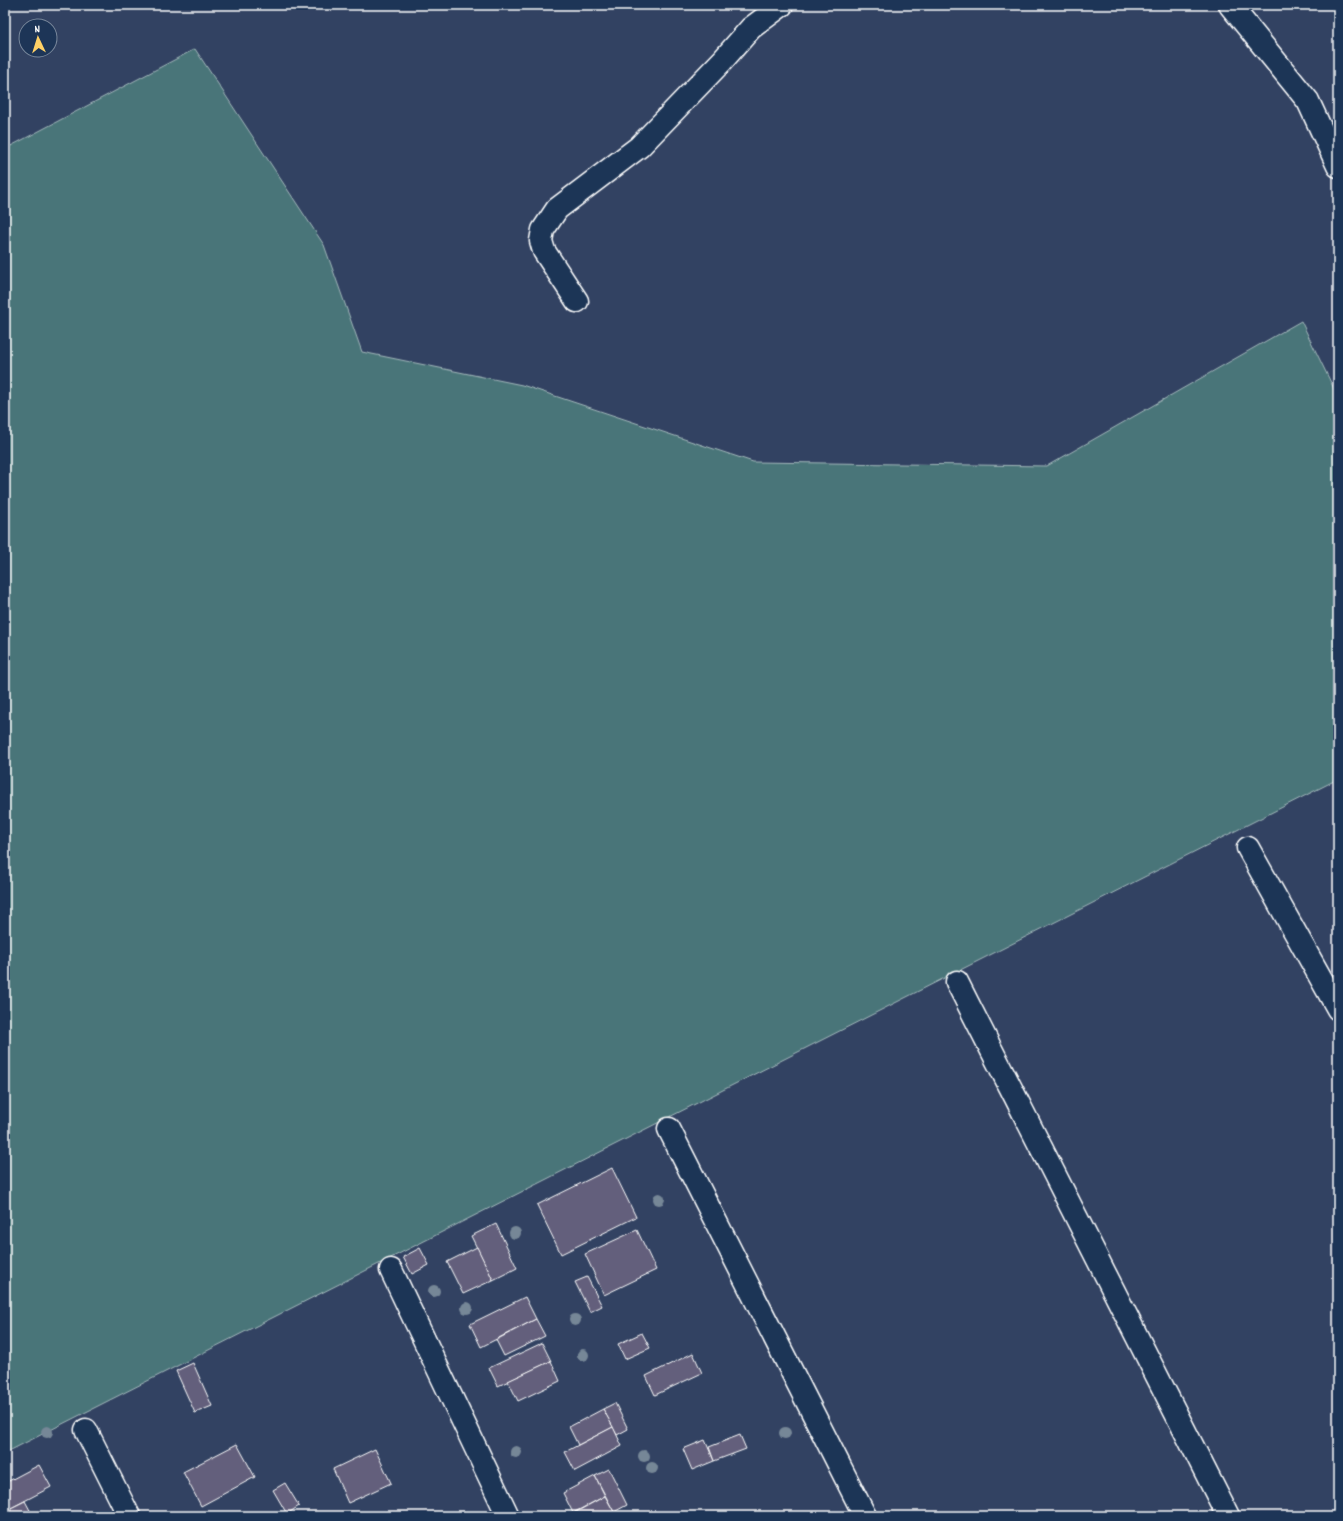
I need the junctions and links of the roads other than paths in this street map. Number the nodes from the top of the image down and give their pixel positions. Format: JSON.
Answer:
{"nodes":[{"id":1,"x":782,"y":5,"type":"edge"},
{"id":2,"x":1230,"y":5,"type":"edge"},
{"id":3,"x":1338,"y":166,"type":"edge"},
{"id":4,"x":577,"y":301,"type":"dead end"},
{"id":5,"x":1248,"y":848,"type":"dead end"},
{"id":6,"x":957,"y":982,"type":"dead end"},
{"id":7,"x":1337,"y":1003,"type":"edge"},
{"id":8,"x":669,"y":1129,"type":"dead end"},
{"id":9,"x":391,"y":1270,"type":"dead end"},
{"id":10,"x":86,"y":1430,"type":"dead end"},
{"id":11,"x":129,"y":1516,"type":"edge"},
{"id":12,"x":508,"y":1516,"type":"edge"},
{"id":13,"x":865,"y":1516,"type":"edge"},
{"id":14,"x":1228,"y":1516,"type":"edge"}],
"edges":[{"from":1,"to":4,"type":"street"},
{"from":2,"to":3,"type":"street"},
{"from":5,"to":7,"type":"street"},
{"from":6,"to":14,"type":"street"},
{"from":8,"to":13,"type":"street"},
{"from":9,"to":12,"type":"street"},
{"from":10,"to":11,"type":"street"}]}
